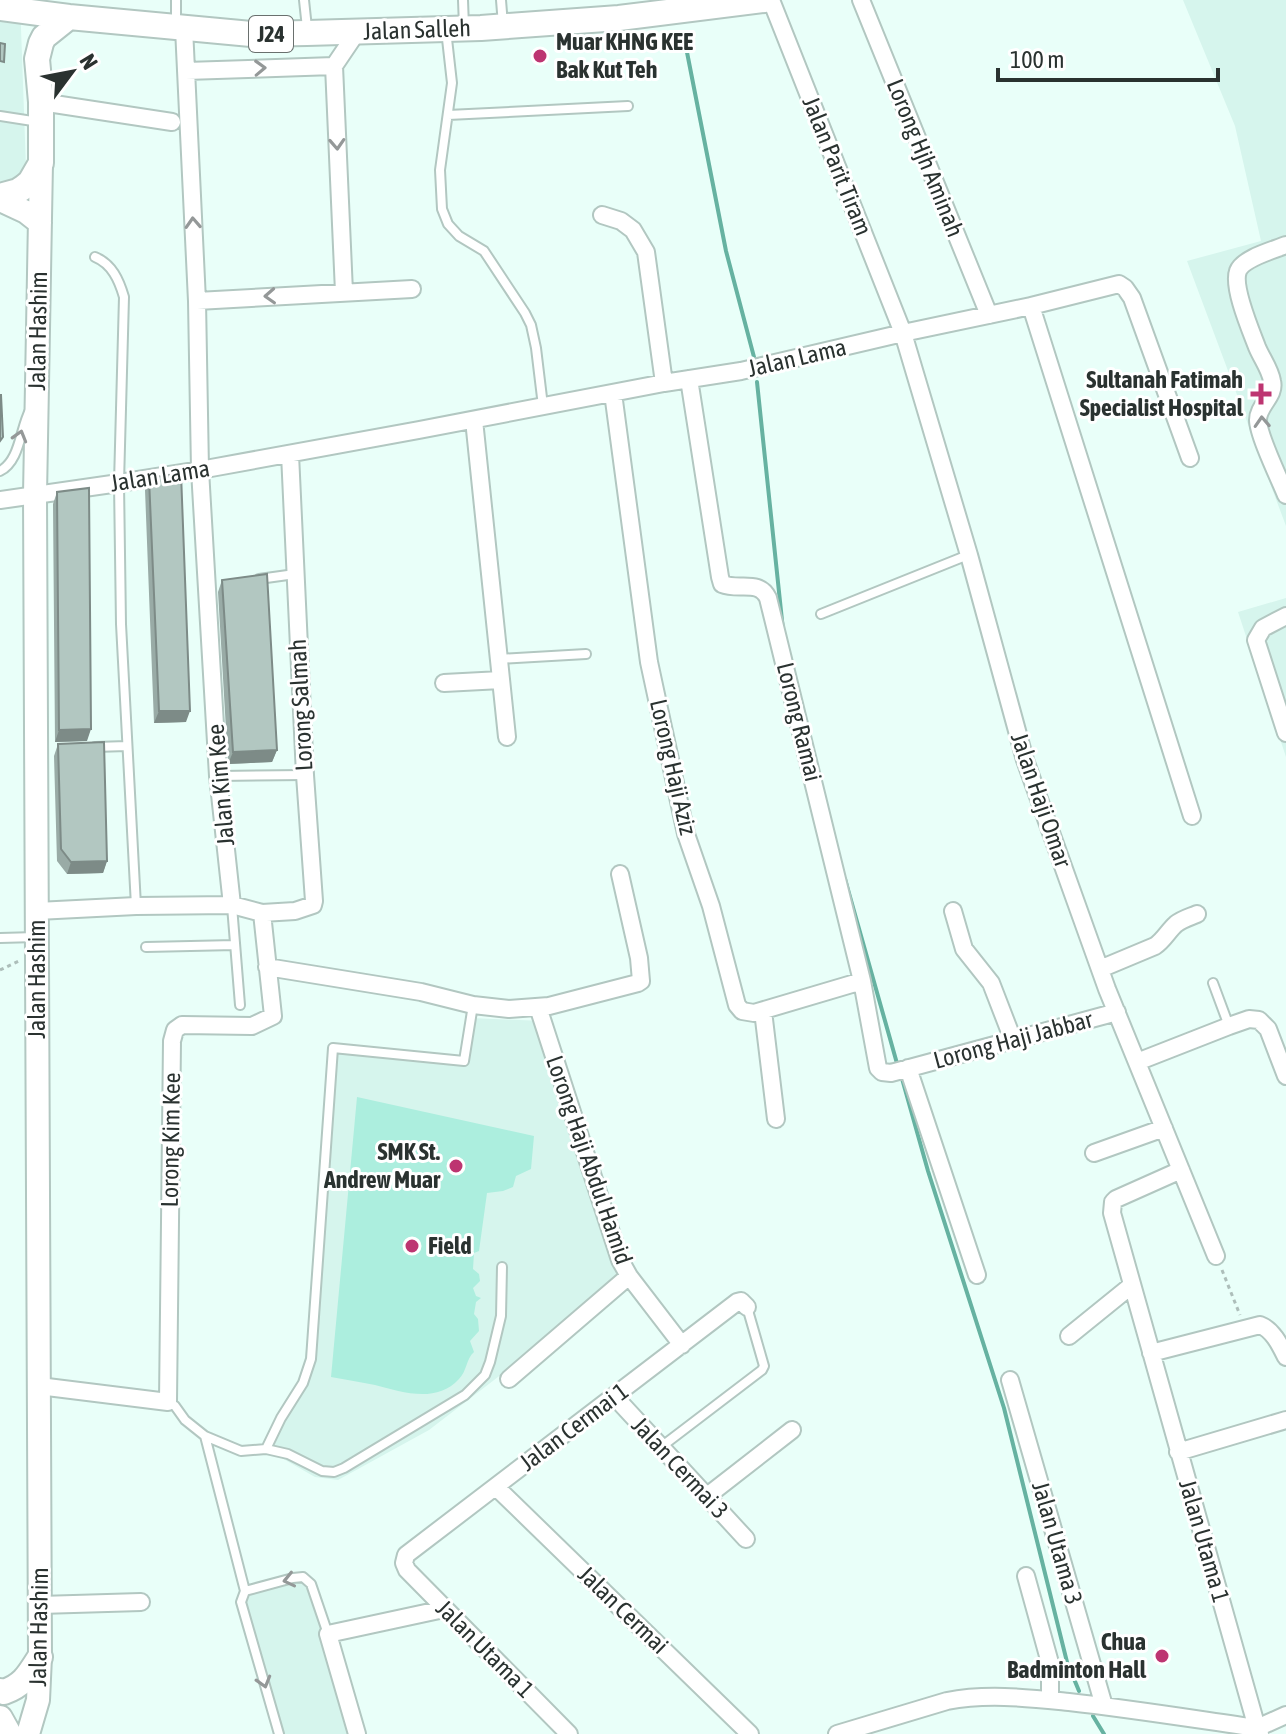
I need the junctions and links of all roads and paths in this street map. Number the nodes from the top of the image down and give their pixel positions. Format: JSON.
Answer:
{"nodes":[{"id":1,"x":176,"y":0,"type":"edge"},
{"id":2,"x":304,"y":0,"type":"edge"},
{"id":3,"x":463,"y":0,"type":"edge"},
{"id":4,"x":501,"y":0,"type":"edge"},
{"id":5,"x":771,"y":0,"type":"edge"},
{"id":6,"x":861,"y":0,"type":"edge"},
{"id":7,"x":748,"y":1,"type":"edge"},
{"id":8,"x":685,"y":4,"type":"edge"},
{"id":9,"x":31,"y":7,"type":"edge"},
{"id":10,"x":0,"y":10,"type":"edge"},
{"id":11,"x":69,"y":17,"type":"junction"},
{"id":12,"x":503,"y":26,"type":"junction"},
{"id":13,"x":180,"y":27,"type":"junction"},
{"id":14,"x":455,"y":29,"type":"junction"},
{"id":15,"x":357,"y":32,"type":"junction"},
{"id":16,"x":307,"y":33,"type":"junction"},
{"id":17,"x":37,"y":59,"type":"junction"},
{"id":18,"x":334,"y":66,"type":"junction"},
{"id":19,"x":186,"y":71,"type":"junction"},
{"id":20,"x":628,"y":106,"type":"dead end"},
{"id":21,"x":40,"y":112,"type":"junction"},
{"id":22,"x":448,"y":115,"type":"junction"},
{"id":23,"x":0,"y":116,"type":"edge"},
{"id":24,"x":172,"y":122,"type":"dead end"},
{"id":25,"x":41,"y":163,"type":"junction"},
{"id":26,"x":0,"y":198,"type":"edge"},
{"id":27,"x":602,"y":215,"type":"dead end"},
{"id":28,"x":40,"y":223,"type":"junction"},
{"id":29,"x":1286,"y":245,"type":"edge"},
{"id":30,"x":95,"y":257,"type":"dead end"},
{"id":31,"x":412,"y":289,"type":"dead end"},
{"id":32,"x":344,"y":292,"type":"junction"},
{"id":33,"x":197,"y":301,"type":"junction"},
{"id":34,"x":1031,"y":306,"type":"junction"},
{"id":35,"x":989,"y":315,"type":"junction"},
{"id":36,"x":903,"y":333,"type":"junction"},
{"id":37,"x":689,"y":379,"type":"junction"},
{"id":38,"x":664,"y":383,"type":"junction"},
{"id":39,"x":1279,"y":390,"type":"edge"},
{"id":40,"x":613,"y":393,"type":"junction"},
{"id":41,"x":37,"y":398,"type":"junction"},
{"id":42,"x":543,"y":406,"type":"junction"},
{"id":43,"x":474,"y":420,"type":"junction"},
{"id":44,"x":290,"y":454,"type":"junction"},
{"id":45,"x":1190,"y":458,"type":"dead end"},
{"id":46,"x":200,"y":470,"type":"junction"},
{"id":47,"x":0,"y":471,"type":"edge"},
{"id":48,"x":119,"y":483,"type":"junction"},
{"id":49,"x":35,"y":495,"type":"junction"},
{"id":50,"x":1286,"y":495,"type":"edge"},
{"id":51,"x":0,"y":500,"type":"edge"},
{"id":52,"x":969,"y":555,"type":"junction"},
{"id":53,"x":295,"y":574,"type":"junction"},
{"id":54,"x":251,"y":580,"type":"edge"},
{"id":55,"x":821,"y":614,"type":"dead end"},
{"id":56,"x":1286,"y":616,"type":"edge"},
{"id":57,"x":586,"y":654,"type":"dead end"},
{"id":58,"x":499,"y":659,"type":"junction"},
{"id":59,"x":501,"y":680,"type":"junction"},
{"id":60,"x":444,"y":683,"type":"dead end"},
{"id":61,"x":1286,"y":733,"type":"edge"},
{"id":62,"x":507,"y":737,"type":"dead end"},
{"id":63,"x":127,"y":746,"type":"junction"},
{"id":64,"x":81,"y":748,"type":"edge"},
{"id":65,"x":305,"y":775,"type":"junction"},
{"id":66,"x":218,"y":776,"type":"junction"},
{"id":67,"x":1192,"y":816,"type":"dead end"},
{"id":68,"x":620,"y":874,"type":"dead end"},
{"id":69,"x":232,"y":905,"type":"junction"},
{"id":70,"x":136,"y":906,"type":"junction"},
{"id":71,"x":37,"y":911,"type":"junction"},
{"id":72,"x":953,"y":911,"type":"dead end"},
{"id":73,"x":262,"y":913,"type":"junction"},
{"id":74,"x":1197,"y":914,"type":"dead end"},
{"id":75,"x":37,"y":937,"type":"junction"},
{"id":76,"x":0,"y":938,"type":"edge"},
{"id":77,"x":235,"y":945,"type":"junction"},
{"id":78,"x":146,"y":947,"type":"dead end"},
{"id":79,"x":267,"y":967,"type":"junction"},
{"id":80,"x":1100,"y":969,"type":"junction"},
{"id":81,"x":862,"y":981,"type":"junction"},
{"id":82,"x":1213,"y":983,"type":"dead end"},
{"id":83,"x":240,"y":1005,"type":"dead end"},
{"id":84,"x":473,"y":1005,"type":"junction"},
{"id":85,"x":538,"y":1007,"type":"junction"},
{"id":86,"x":763,"y":1011,"type":"junction"},
{"id":87,"x":1117,"y":1012,"type":"junction"},
{"id":88,"x":1229,"y":1026,"type":"junction"},
{"id":89,"x":1013,"y":1040,"type":"junction"},
{"id":90,"x":1137,"y":1062,"type":"junction"},
{"id":91,"x":900,"y":1070,"type":"junction"},
{"id":92,"x":1286,"y":1076,"type":"edge"},
{"id":93,"x":776,"y":1119,"type":"dead end"},
{"id":94,"x":1164,"y":1128,"type":"junction"},
{"id":95,"x":1094,"y":1153,"type":"dead end"},
{"id":96,"x":1181,"y":1170,"type":"junction"},
{"id":97,"x":1216,"y":1256,"type":"joint"},
{"id":98,"x":502,"y":1267,"type":"dead end"},
{"id":99,"x":977,"y":1275,"type":"dead end"},
{"id":100,"x":629,"y":1276,"type":"junction"},
{"id":101,"x":1132,"y":1285,"type":"junction"},
{"id":102,"x":747,"y":1307,"type":"joint"},
{"id":103,"x":1246,"y":1327,"type":"junction"},
{"id":104,"x":1069,"y":1336,"type":"dead end"},
{"id":105,"x":682,"y":1345,"type":"junction"},
{"id":106,"x":1151,"y":1353,"type":"junction"},
{"id":107,"x":1286,"y":1357,"type":"edge"},
{"id":108,"x":509,"y":1379,"type":"dead end"},
{"id":109,"x":1010,"y":1380,"type":"dead end"},
{"id":110,"x":39,"y":1386,"type":"junction"},
{"id":111,"x":615,"y":1397,"type":"junction"},
{"id":112,"x":168,"y":1402,"type":"junction"},
{"id":113,"x":1286,"y":1420,"type":"edge"},
{"id":114,"x":792,"y":1430,"type":"dead end"},
{"id":115,"x":205,"y":1436,"type":"junction"},
{"id":116,"x":661,"y":1447,"type":"junction"},
{"id":117,"x":266,"y":1449,"type":"junction"},
{"id":118,"x":1178,"y":1452,"type":"junction"},
{"id":119,"x":496,"y":1487,"type":"junction"},
{"id":120,"x":706,"y":1497,"type":"junction"},
{"id":121,"x":746,"y":1539,"type":"dead end"},
{"id":122,"x":404,"y":1563,"type":"joint"},
{"id":123,"x":1026,"y":1576,"type":"dead end"},
{"id":124,"x":245,"y":1591,"type":"junction"},
{"id":125,"x":141,"y":1602,"type":"dead end"},
{"id":126,"x":40,"y":1605,"type":"junction"},
{"id":127,"x":444,"y":1609,"type":"junction"},
{"id":128,"x":328,"y":1634,"type":"junction"},
{"id":129,"x":40,"y":1657,"type":"junction"},
{"id":130,"x":0,"y":1691,"type":"edge"},
{"id":131,"x":1050,"y":1700,"type":"junction"},
{"id":132,"x":1104,"y":1706,"type":"junction"},
{"id":133,"x":1286,"y":1715,"type":"edge"},
{"id":134,"x":0,"y":1718,"type":"edge"},
{"id":135,"x":1259,"y":1731,"type":"edge"},
{"id":136,"x":9,"y":1734,"type":"edge"},
{"id":137,"x":28,"y":1734,"type":"edge"},
{"id":138,"x":279,"y":1734,"type":"edge"},
{"id":139,"x":357,"y":1734,"type":"edge"},
{"id":140,"x":569,"y":1734,"type":"edge"},
{"id":141,"x":750,"y":1734,"type":"edge"},
{"id":142,"x":837,"y":1734,"type":"edge"}],
"edges":[{"from":1,"to":13,"type":"lane"},
{"from":2,"to":16,"type":"lane"},
{"from":3,"to":14,"type":"lane"},
{"from":4,"to":12,"type":"lane"},
{"from":5,"to":36,"type":"street","name":"Jalan Parit Tiram"},
{"from":6,"to":35,"type":"street","name":"Lorong Hjh Aminah"},
{"from":7,"to":8,"type":"main road","name":"Jalan Salleh","number":"J24"},
{"from":8,"to":12,"type":"main road","name":"Jalan Salleh","number":"J24"},
{"from":9,"to":10,"type":"main road","name":"Jalan Salleh"},
{"from":9,"to":11,"type":"main road","name":"Jalan Salleh"},
{"from":10,"to":17,"type":"main road"},
{"from":11,"to":13,"type":"main road","name":"Jalan Salleh","number":"J24"},
{"from":11,"to":17,"type":"main road"},
{"from":12,"to":14,"type":"main road","name":"Jalan Salleh","number":"J24"},
{"from":13,"to":16,"type":"main road","name":"Jalan Salleh","number":"J24"},
{"from":13,"to":19,"type":"street","name":"Jalan Kim Kee"},
{"from":14,"to":15,"type":"main road","name":"Jalan Salleh","number":"J24"},
{"from":14,"to":22,"type":"lane"},
{"from":15,"to":16,"type":"main road","name":"Jalan Salleh","number":"J24"},
{"from":15,"to":18,"type":"street"},
{"from":17,"to":21,"type":"main road"},
{"from":19,"to":18,"type":"street","one_way":true},
{"from":18,"to":32,"type":"street","one_way":true},
{"from":33,"to":19,"type":"street","name":"Jalan Kim Kee","one_way":true},
{"from":20,"to":22,"type":"lane"},
{"from":21,"to":23,"type":"lane"},
{"from":21,"to":24,"type":"street"},
{"from":21,"to":25,"type":"main road"},
{"from":22,"to":42,"type":"lane"},
{"from":25,"to":26,"type":"main road"},
{"from":25,"to":28,"type":"street","name":"Jalan Hashim"},
{"from":26,"to":28,"type":"street"},
{"from":27,"to":38,"type":"street"},
{"from":28,"to":41,"type":"street","name":"Jalan Hashim"},
{"from":29,"to":39,"type":"street"},
{"from":30,"to":48,"type":"lane"},
{"from":31,"to":32,"type":"street"},
{"from":32,"to":33,"type":"street","one_way":true},
{"from":33,"to":46,"type":"street","name":"Jalan Kim Kee"},
{"from":34,"to":35,"type":"street","name":"Jalan Lama"},
{"from":34,"to":45,"type":"street","name":"Jalan Lama"},
{"from":34,"to":67,"type":"street"},
{"from":35,"to":36,"type":"street","name":"Jalan Lama"},
{"from":36,"to":37,"type":"street","name":"Jalan Lama"},
{"from":36,"to":52,"type":"street","name":"Jalan Haji Omar"},
{"from":37,"to":38,"type":"street","name":"Jalan Lama"},
{"from":37,"to":81,"type":"street","name":"Lorong Ramai"},
{"from":38,"to":40,"type":"street","name":"Jalan Lama"},
{"from":50,"to":39,"type":"street","one_way":true},
{"from":40,"to":42,"type":"street","name":"Jalan Lama"},
{"from":40,"to":86,"type":"street","name":"Lorong Haji Aziz"},
{"from":47,"to":41,"type":"lane","one_way":true},
{"from":41,"to":49,"type":"street","name":"Jalan Hashim"},
{"from":42,"to":43,"type":"street","name":"Jalan Lama"},
{"from":43,"to":44,"type":"street","name":"Jalan Lama"},
{"from":43,"to":58,"type":"street"},
{"from":44,"to":46,"type":"street","name":"Jalan Lama"},
{"from":44,"to":53,"type":"street","name":"Lorong Salmah"},
{"from":46,"to":48,"type":"street","name":"Jalan Lama"},
{"from":46,"to":66,"type":"street","name":"Jalan Kim Kee"},
{"from":48,"to":49,"type":"street","name":"Jalan Lama"},
{"from":48,"to":63,"type":"lane"},
{"from":49,"to":51,"type":"street","name":"Jalan Lama"},
{"from":49,"to":71,"type":"street","name":"Jalan Hashim"},
{"from":52,"to":55,"type":"lane"},
{"from":52,"to":80,"type":"street","name":"Jalan Haji Omar"},
{"from":53,"to":54,"type":"lane"},
{"from":53,"to":65,"type":"street","name":"Lorong Salmah"},
{"from":56,"to":61,"type":"street"},
{"from":57,"to":58,"type":"lane"},
{"from":58,"to":59,"type":"street"},
{"from":59,"to":60,"type":"street"},
{"from":59,"to":62,"type":"street"},
{"from":63,"to":64,"type":"lane"},
{"from":63,"to":70,"type":"lane"},
{"from":65,"to":66,"type":"lane"},
{"from":65,"to":73,"type":"street","name":"Lorong Salmah"},
{"from":66,"to":69,"type":"street","name":"Jalan Kim Kee"},
{"from":68,"to":85,"type":"street"},
{"from":69,"to":70,"type":"street"},
{"from":69,"to":73,"type":"street"},
{"from":69,"to":77,"type":"lane"},
{"from":70,"to":71,"type":"street"},
{"from":71,"to":75,"type":"street","name":"Jalan Hashim"},
{"from":72,"to":89,"type":"street"},
{"from":73,"to":79,"type":"street"},
{"from":74,"to":80,"type":"street"},
{"from":75,"to":76,"type":"lane"},
{"from":75,"to":110,"type":"street","name":"Jalan Hashim"},
{"from":77,"to":78,"type":"lane"},
{"from":77,"to":83,"type":"lane"},
{"from":79,"to":84,"type":"street"},
{"from":79,"to":112,"type":"street","name":"Lorong Kim Kee"},
{"from":80,"to":87,"type":"street","name":"Jalan Haji Omar"},
{"from":81,"to":86,"type":"street"},
{"from":81,"to":91,"type":"street","name":"Lorong Ramai"},
{"from":82,"to":88,"type":"lane"},
{"from":84,"to":85,"type":"street"},
{"from":84,"to":117,"type":"lane"},
{"from":85,"to":100,"type":"street","name":"Lorong Haji Abdul Hamid"},
{"from":86,"to":93,"type":"street"},
{"from":87,"to":89,"type":"street","name":"Lorong Haji Jabbar"},
{"from":87,"to":90,"type":"street","name":"Jalan Haji Omar"},
{"from":88,"to":90,"type":"street"},
{"from":88,"to":92,"type":"street"},
{"from":89,"to":91,"type":"street","name":"Lorong Haji Jabbar"},
{"from":90,"to":94,"type":"street","name":"Jalan Haji Omar"},
{"from":91,"to":99,"type":"street"},
{"from":94,"to":95,"type":"street"},
{"from":94,"to":96,"type":"street","name":"Jalan Haji Omar"},
{"from":96,"to":97,"type":"street","name":"Jalan Haji Omar"},
{"from":96,"to":101,"type":"street","name":"Jalan Utama 1"},
{"from":97,"to":103,"type":"path"},
{"from":98,"to":117,"type":"lane"},
{"from":100,"to":105,"type":"street","name":"Lorong Haji Abdul Hamid"},
{"from":100,"to":108,"type":"street"},
{"from":101,"to":104,"type":"street"},
{"from":101,"to":106,"type":"street","name":"Jalan Utama 1"},
{"from":102,"to":105,"type":"street","name":"Jalan Cermai 1"},
{"from":102,"to":116,"type":"lane"},
{"from":103,"to":106,"type":"street"},
{"from":103,"to":107,"type":"street"},
{"from":105,"to":111,"type":"street","name":"Jalan Cermai 1"},
{"from":106,"to":118,"type":"street","name":"Jalan Utama 1"},
{"from":109,"to":132,"type":"street","name":"Jalan Utama 3"},
{"from":110,"to":112,"type":"street"},
{"from":110,"to":126,"type":"street","name":"Jalan Hashim"},
{"from":111,"to":116,"type":"street","name":"Jalan Cermai 3"},
{"from":111,"to":119,"type":"street","name":"Jalan Cermai 1"},
{"from":112,"to":115,"type":"lane"},
{"from":113,"to":118,"type":"street"},
{"from":114,"to":120,"type":"street"},
{"from":115,"to":117,"type":"lane"},
{"from":115,"to":124,"type":"lane"},
{"from":116,"to":120,"type":"street","name":"Jalan Cermai 3"},
{"from":118,"to":135,"type":"street","name":"Jalan Utama 1"},
{"from":119,"to":122,"type":"street","name":"Jalan Cermai 1"},
{"from":119,"to":141,"type":"street","name":"Jalan Cermai"},
{"from":120,"to":121,"type":"street","name":"Jalan Cermai 3"},
{"from":122,"to":127,"type":"street","name":"Jalan Utama 1"},
{"from":123,"to":131,"type":"street"},
{"from":128,"to":124,"type":"lane","one_way":true},
{"from":124,"to":138,"type":"lane","one_way":true},
{"from":125,"to":126,"type":"street"},
{"from":126,"to":129,"type":"street","name":"Jalan Hashim"},
{"from":127,"to":128,"type":"street"},
{"from":127,"to":140,"type":"street","name":"Jalan Utama 1"},
{"from":128,"to":139,"type":"street"},
{"from":129,"to":130,"type":"main road"},
{"from":129,"to":137,"type":"street","name":"Jalan Hashim"},
{"from":131,"to":132,"type":"street"},
{"from":131,"to":142,"type":"street"},
{"from":132,"to":135,"type":"street"},
{"from":133,"to":135,"type":"street"},
{"from":134,"to":136,"type":"main road"}]}
